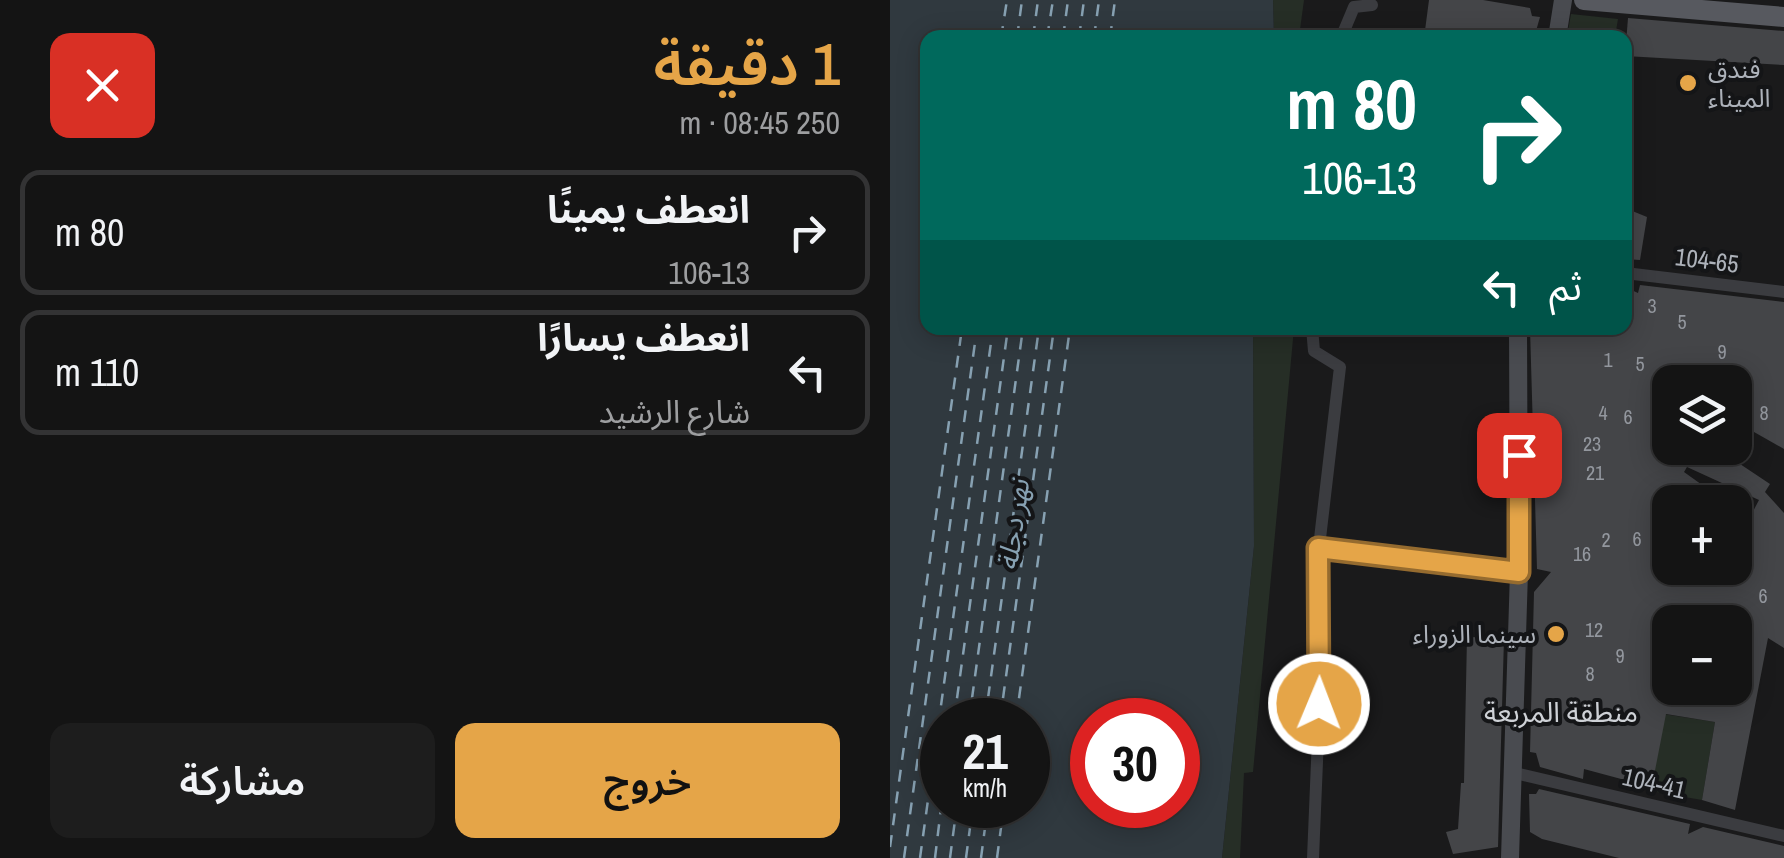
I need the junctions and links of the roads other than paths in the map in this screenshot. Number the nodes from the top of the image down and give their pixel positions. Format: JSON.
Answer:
{"nodes":[{"id":1,"x":1563,"y":0,"type":"edge"},
{"id":2,"x":1584,"y":0,"type":"edge"},
{"id":3,"x":1372,"y":5,"type":"dead end"},
{"id":4,"x":1784,"y":17,"type":"edge"},
{"id":5,"x":1344,"y":30,"type":"edge"},
{"id":6,"x":1557,"y":30,"type":"edge"},
{"id":7,"x":1632,"y":274,"type":"edge"},
{"id":8,"x":1784,"y":292,"type":"edge"},
{"id":9,"x":1313,"y":335,"type":"edge"},
{"id":10,"x":1518,"y":335,"type":"edge"},
{"id":11,"x":1318,"y":548,"type":"junction"},
{"id":12,"x":1519,"y":572,"type":"junction"},
{"id":13,"x":1514,"y":774,"type":"junction"},
{"id":14,"x":1784,"y":836,"type":"edge"},
{"id":15,"x":1313,"y":858,"type":"edge"},
{"id":16,"x":1510,"y":858,"type":"edge"}],
"edges":[{"from":1,"to":6,"type":"main road"},
{"from":2,"to":4,"type":"main road"},
{"from":3,"to":5,"type":"street"},
{"from":7,"to":8,"type":"street","name":"104-65"},
{"from":9,"to":11,"type":"street"},
{"from":10,"to":12,"type":"main road"},
{"from":11,"to":12,"type":"street"},
{"from":11,"to":15,"type":"street"},
{"from":12,"to":13,"type":"main road"},
{"from":13,"to":14,"type":"street","name":"104-41"},
{"from":13,"to":16,"type":"main road"}]}
